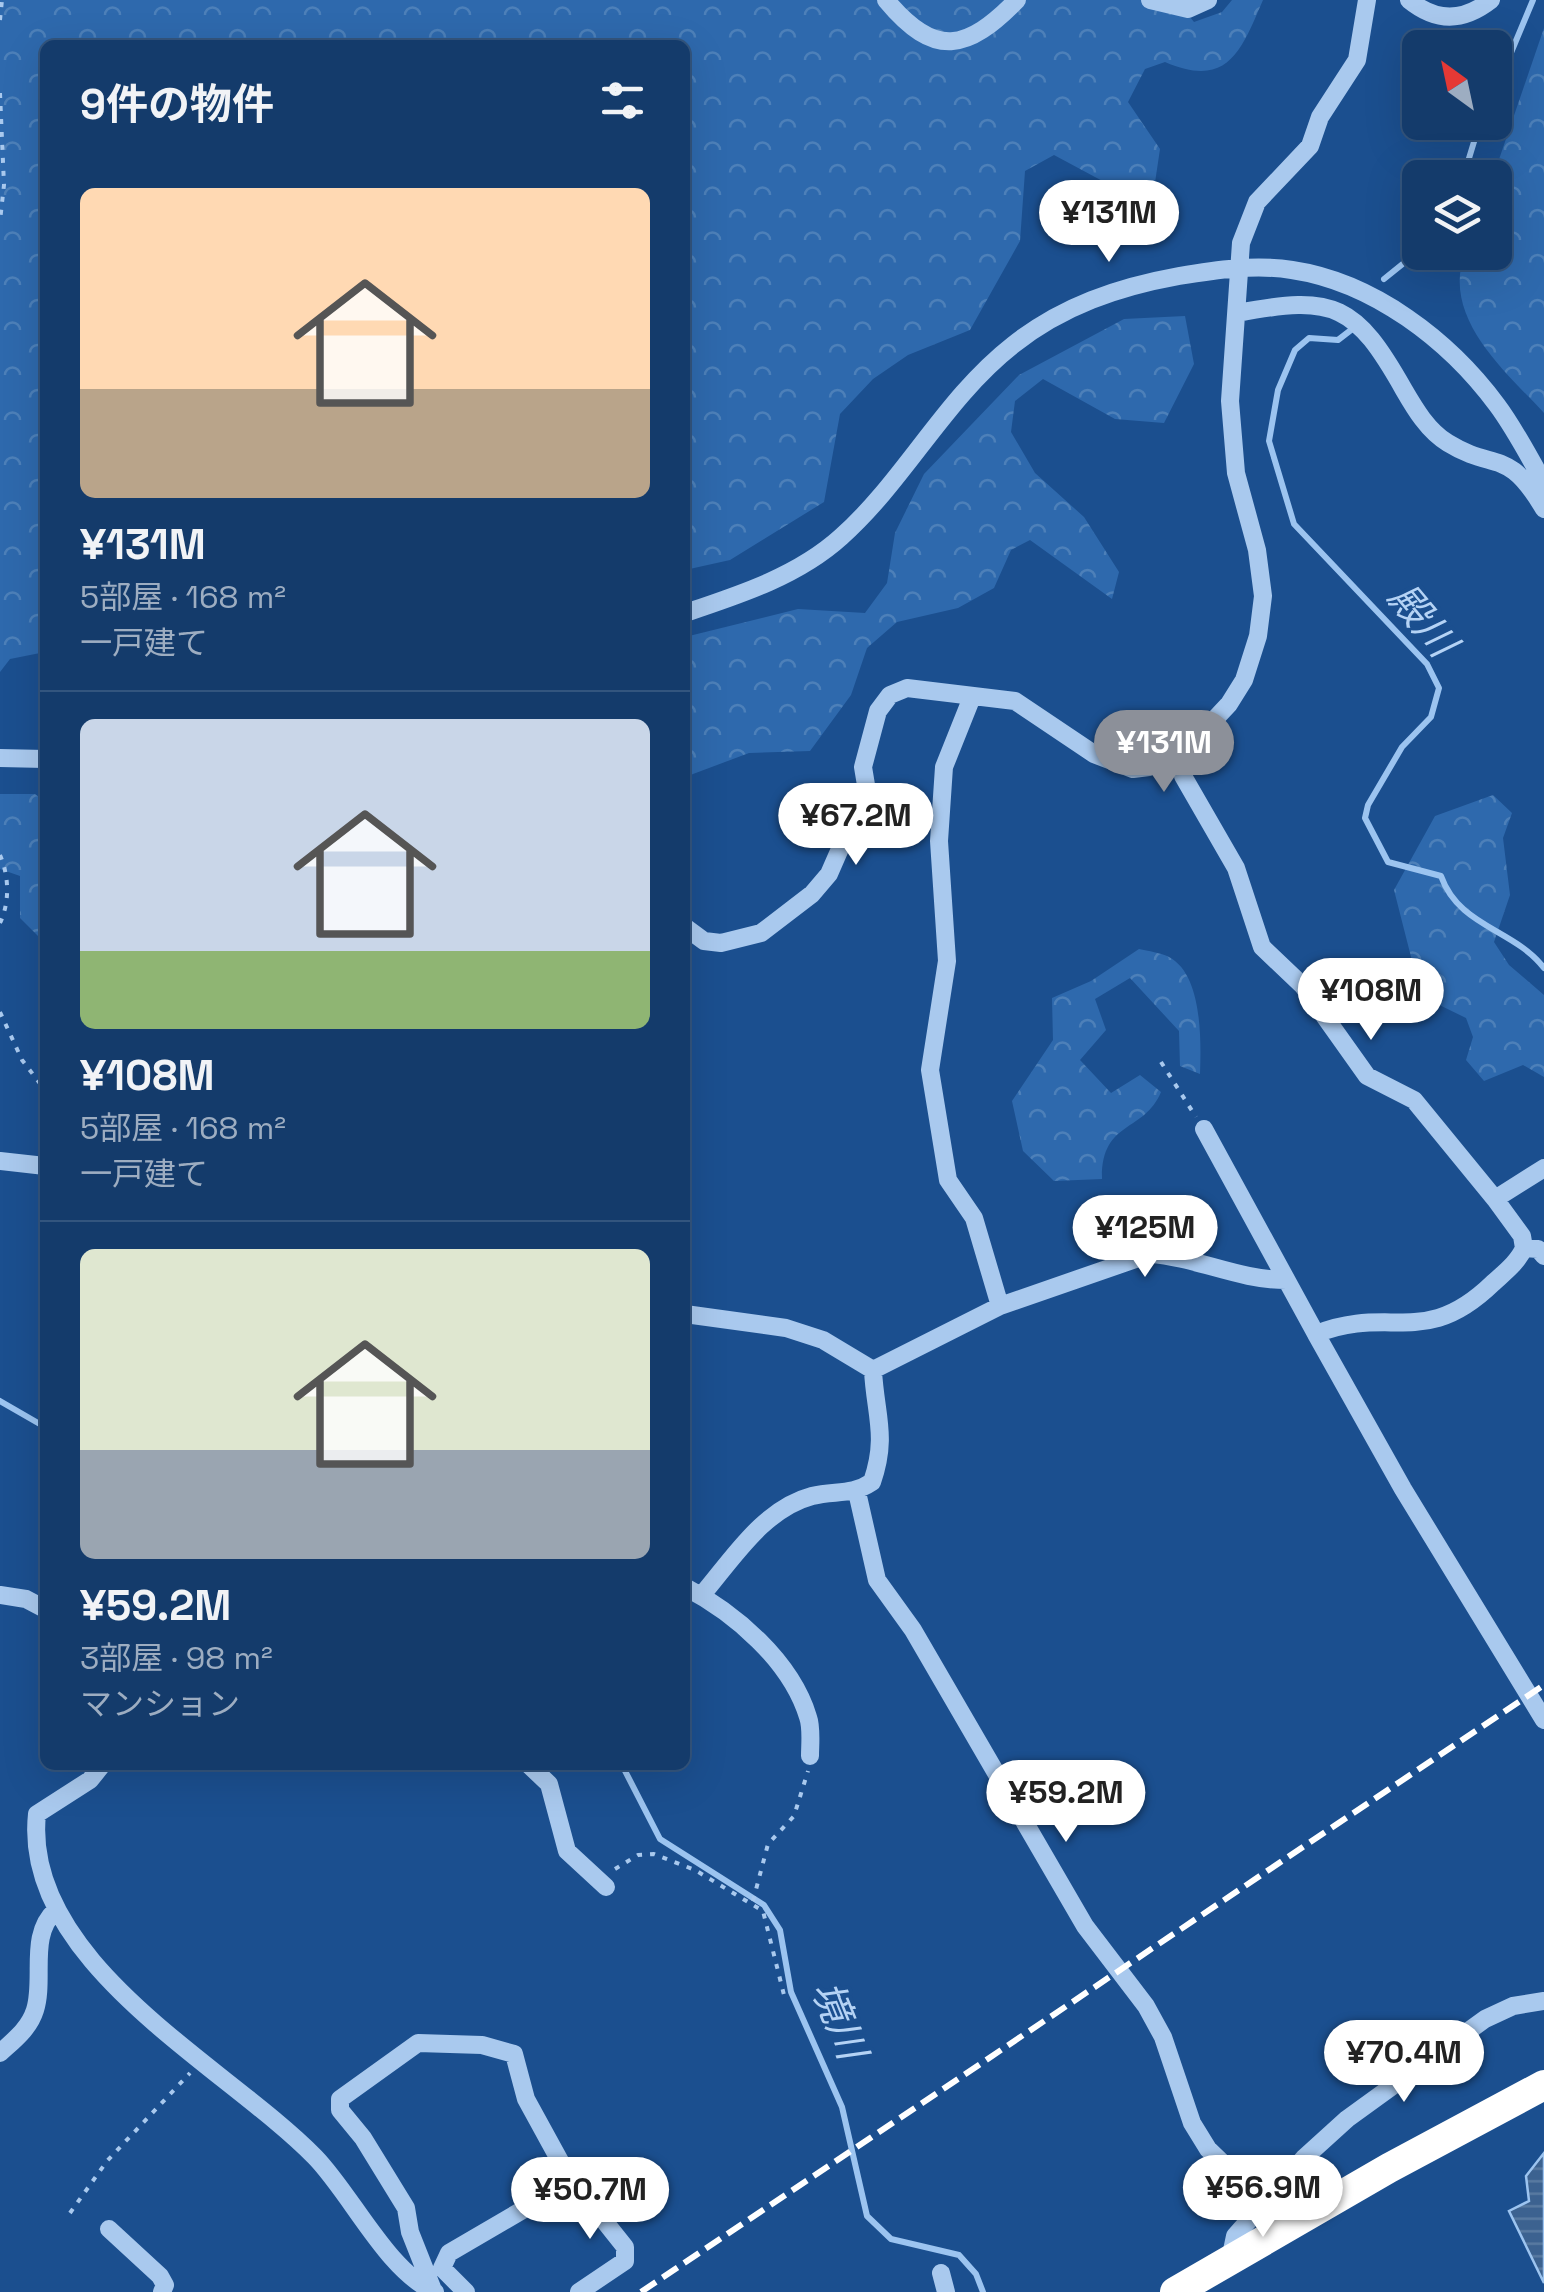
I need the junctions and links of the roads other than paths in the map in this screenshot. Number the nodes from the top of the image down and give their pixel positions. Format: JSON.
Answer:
{"nodes":[{"id":1,"x":886,"y":0,"type":"edge"},
{"id":2,"x":1017,"y":0,"type":"edge"},
{"id":3,"x":1150,"y":0,"type":"edge"},
{"id":4,"x":1208,"y":0,"type":"edge"},
{"id":5,"x":1367,"y":0,"type":"edge"},
{"id":6,"x":1408,"y":0,"type":"edge"},
{"id":7,"x":1491,"y":0,"type":"edge"},
{"id":8,"x":1236,"y":268,"type":"junction"},
{"id":9,"x":1238,"y":313,"type":"junction"},
{"id":10,"x":1544,"y":482,"type":"edge"},
{"id":11,"x":1544,"y":509,"type":"edge"},
{"id":12,"x":690,"y":611,"type":"edge"},
{"id":13,"x":972,"y":697,"type":"junction"},
{"id":14,"x":1186,"y":750,"type":"junction"},
{"id":15,"x":0,"y":758,"type":"edge"},
{"id":16,"x":40,"y":759,"type":"edge"},
{"id":17,"x":690,"y":931,"type":"edge"},
{"id":18,"x":1204,"y":1129,"type":"road end"},
{"id":19,"x":0,"y":1161,"type":"edge"},
{"id":20,"x":40,"y":1165,"type":"edge"},
{"id":21,"x":1544,"y":1168,"type":"edge"},
{"id":22,"x":1495,"y":1199,"type":"junction"},
{"id":23,"x":1524,"y":1248,"type":"junction"},
{"id":24,"x":1544,"y":1256,"type":"edge"},
{"id":25,"x":1286,"y":1280,"type":"junction"},
{"id":26,"x":1000,"y":1306,"type":"junction"},
{"id":27,"x":690,"y":1315,"type":"edge"},
{"id":28,"x":1316,"y":1334,"type":"junction"},
{"id":29,"x":873,"y":1370,"type":"junction"},
{"id":30,"x":857,"y":1492,"type":"junction"},
{"id":31,"x":693,"y":1592,"type":"edge"},
{"id":32,"x":0,"y":1595,"type":"edge"},
{"id":33,"x":40,"y":1606,"type":"edge"},
{"id":34,"x":1544,"y":1720,"type":"edge"},
{"id":35,"x":810,"y":1756,"type":"road end"},
{"id":36,"x":98,"y":1770,"type":"edge"},
{"id":37,"x":533,"y":1770,"type":"edge"},
{"id":38,"x":603,"y":1884,"type":"road end"},
{"id":39,"x":56,"y":1910,"type":"junction"},
{"id":40,"x":1544,"y":2002,"type":"edge"},
{"id":41,"x":0,"y":2053,"type":"edge"},
{"id":42,"x":1544,"y":2085,"type":"edge"},
{"id":43,"x":567,"y":2184,"type":"junction"},
{"id":44,"x":1264,"y":2203,"type":"junction"},
{"id":45,"x":109,"y":2229,"type":"dead end"},
{"id":46,"x":1230,"y":2260,"type":"junction"},
{"id":47,"x":434,"y":2291,"type":"edge"},
{"id":48,"x":162,"y":2292,"type":"edge"},
{"id":49,"x":466,"y":2292,"type":"edge"},
{"id":50,"x":579,"y":2292,"type":"edge"},
{"id":51,"x":1175,"y":2292,"type":"edge"}],
"edges":[{"from":1,"to":2,"type":"street"},
{"from":3,"to":4,"type":"street"},
{"from":5,"to":8,"type":"street"},
{"from":6,"to":7,"type":"street"},
{"from":8,"to":9,"type":"street"},
{"from":8,"to":10,"type":"street"},
{"from":8,"to":12,"type":"street"},
{"from":9,"to":11,"type":"street"},
{"from":9,"to":14,"type":"street"},
{"from":13,"to":14,"type":"street"},
{"from":13,"to":17,"type":"street"},
{"from":13,"to":26,"type":"street"},
{"from":14,"to":22,"type":"street"},
{"from":15,"to":16,"type":"street"},
{"from":18,"to":25,"type":"street"},
{"from":19,"to":20,"type":"street"},
{"from":21,"to":22,"type":"street"},
{"from":22,"to":23,"type":"street"},
{"from":23,"to":24,"type":"street"},
{"from":23,"to":28,"type":"street"},
{"from":25,"to":26,"type":"street"},
{"from":25,"to":28,"type":"street"},
{"from":26,"to":29,"type":"street"},
{"from":27,"to":29,"type":"street"},
{"from":28,"to":34,"type":"street"},
{"from":29,"to":30,"type":"street"},
{"from":30,"to":31,"type":"street"},
{"from":30,"to":44,"type":"street"},
{"from":31,"to":35,"type":"street"},
{"from":32,"to":33,"type":"street"},
{"from":36,"to":39,"type":"street"},
{"from":37,"to":38,"type":"street"},
{"from":39,"to":41,"type":"street"},
{"from":39,"to":47,"type":"street"},
{"from":40,"to":44,"type":"street"},
{"from":42,"to":46,"type":"highway"},
{"from":43,"to":47,"type":"street"},
{"from":43,"to":49,"type":"street"},
{"from":43,"to":50,"type":"street"},
{"from":44,"to":46,"type":"street"},
{"from":45,"to":48,"type":"street"},
{"from":46,"to":51,"type":"highway"}]}
